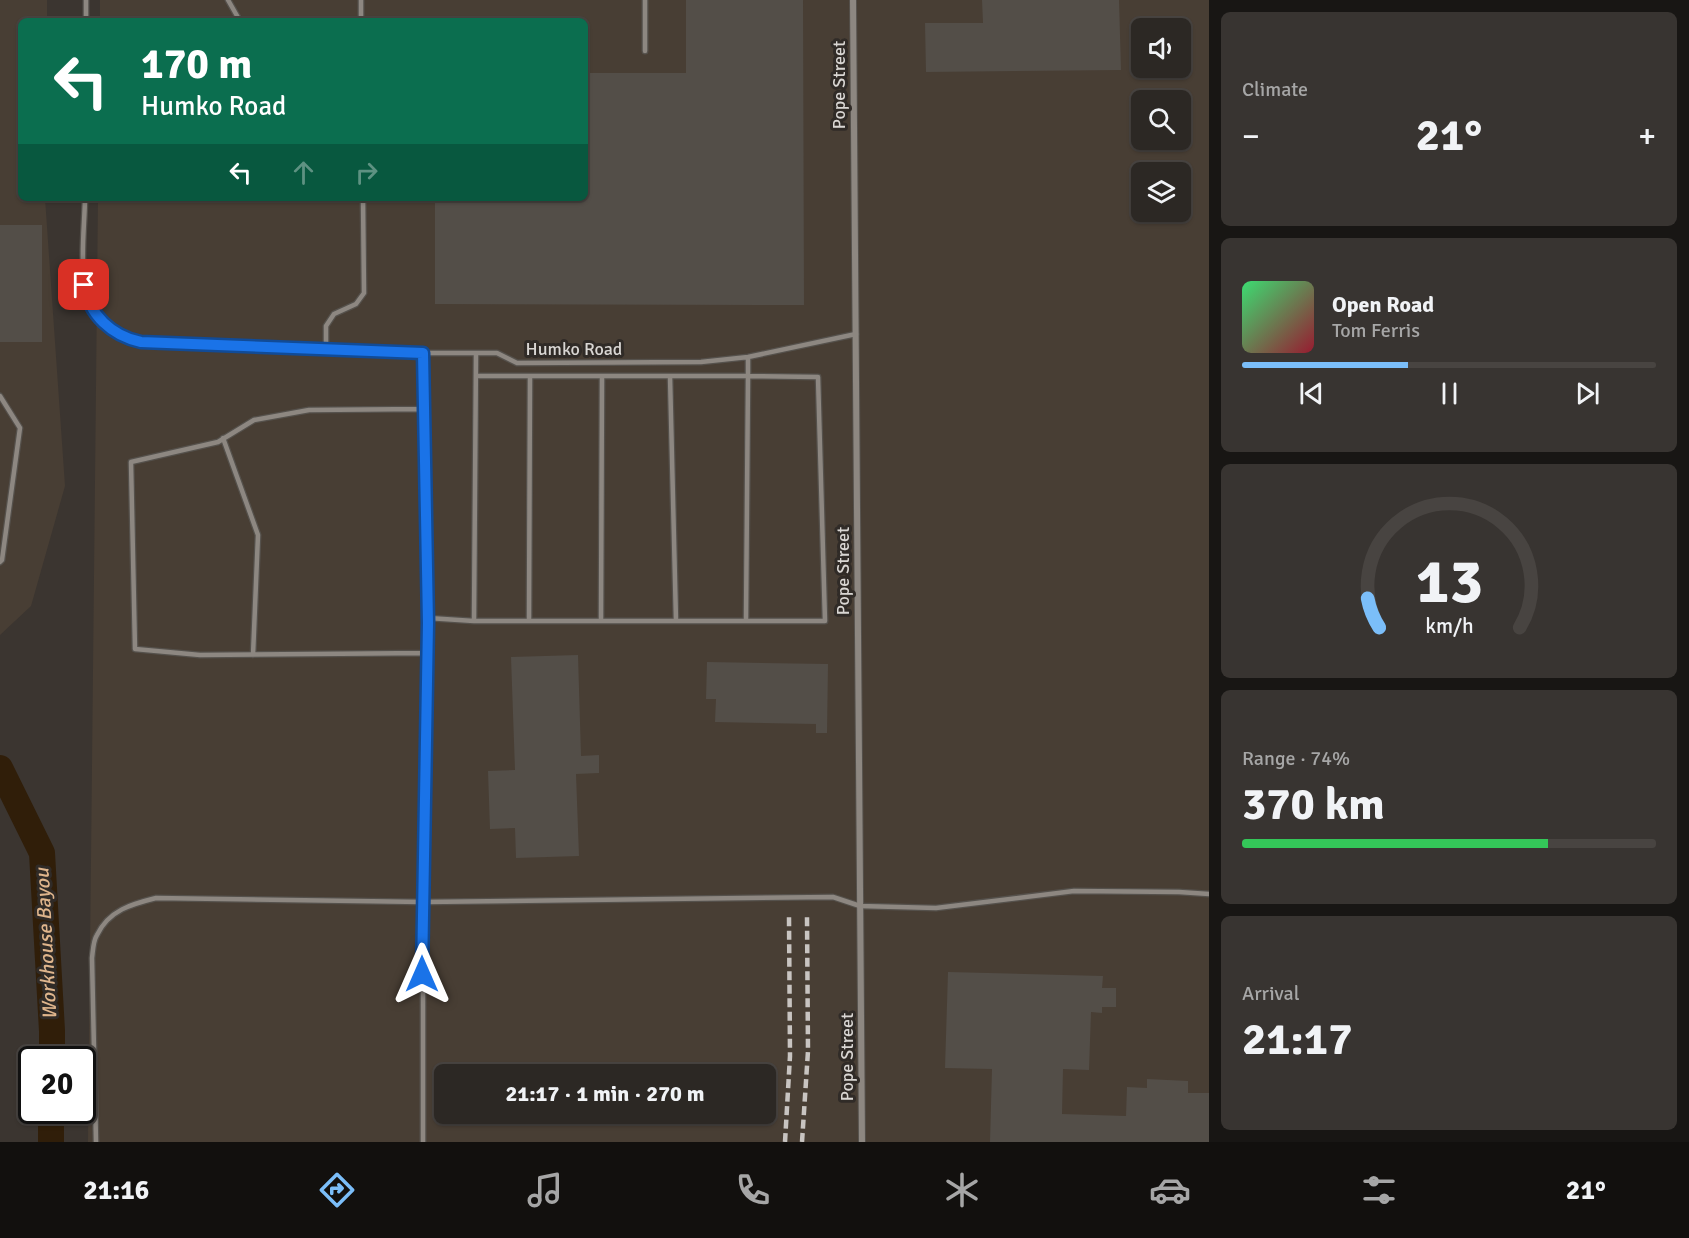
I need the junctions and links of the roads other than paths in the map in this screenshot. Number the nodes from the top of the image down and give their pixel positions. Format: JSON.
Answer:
{"nodes":[{"id":1,"x":86,"y":0,"type":"edge"},
{"id":2,"x":228,"y":0,"type":"edge"},
{"id":3,"x":361,"y":0,"type":"edge"},
{"id":4,"x":645,"y":0,"type":"edge"},
{"id":5,"x":853,"y":0,"type":"edge"},
{"id":6,"x":86,"y":18,"type":"edge"},
{"id":7,"x":238,"y":18,"type":"edge"},
{"id":8,"x":361,"y":18,"type":"edge"},
{"id":9,"x":645,"y":51,"type":"dead end"},
{"id":10,"x":85,"y":201,"type":"edge"},
{"id":11,"x":363,"y":201,"type":"edge"},
{"id":12,"x":856,"y":334,"type":"junction"},
{"id":13,"x":326,"y":349,"type":"junction"},
{"id":14,"x":423,"y":353,"type":"junction"},
{"id":15,"x":476,"y":353,"type":"junction"},
{"id":16,"x":748,"y":357,"type":"junction"},
{"id":17,"x":476,"y":376,"type":"junction"},
{"id":18,"x":530,"y":376,"type":"junction"},
{"id":19,"x":602,"y":376,"type":"junction"},
{"id":20,"x":670,"y":376,"type":"junction"},
{"id":21,"x":748,"y":376,"type":"junction"},
{"id":22,"x":0,"y":396,"type":"edge"},
{"id":23,"x":424,"y":409,"type":"junction"},
{"id":24,"x":223,"y":438,"type":"junction"},
{"id":25,"x":0,"y":562,"type":"edge"},
{"id":26,"x":428,"y":618,"type":"junction"},
{"id":27,"x":474,"y":621,"type":"junction"},
{"id":28,"x":529,"y":621,"type":"junction"},
{"id":29,"x":601,"y":621,"type":"junction"},
{"id":30,"x":676,"y":621,"type":"junction"},
{"id":31,"x":746,"y":621,"type":"junction"},
{"id":32,"x":427,"y":653,"type":"junction"},
{"id":33,"x":253,"y":655,"type":"junction"},
{"id":34,"x":1209,"y":894,"type":"edge"},
{"id":35,"x":423,"y":902,"type":"junction"},
{"id":36,"x":860,"y":906,"type":"junction"},
{"id":37,"x":96,"y":1142,"type":"edge"},
{"id":38,"x":423,"y":1142,"type":"edge"},
{"id":39,"x":862,"y":1142,"type":"edge"}],
"edges":[{"from":1,"to":6,"type":"lane"},
{"from":2,"to":7,"type":"lane"},
{"from":3,"to":8,"type":"lane"},
{"from":4,"to":9,"type":"lane"},
{"from":5,"to":12,"type":"street","name":"Pope Street"},
{"from":10,"to":13,"type":"lane","name":"Humko Road"},
{"from":11,"to":13,"type":"lane"},
{"from":12,"to":16,"type":"lane","name":"Humko Road"},
{"from":12,"to":36,"type":"street","name":"Pope Street"},
{"from":13,"to":14,"type":"lane","name":"Humko Road"},
{"from":14,"to":15,"type":"lane","name":"Humko Road"},
{"from":14,"to":23,"type":"lane"},
{"from":15,"to":16,"type":"lane","name":"Humko Road"},
{"from":15,"to":17,"type":"lane"},
{"from":16,"to":21,"type":"lane"},
{"from":17,"to":18,"type":"lane"},
{"from":17,"to":27,"type":"lane"},
{"from":18,"to":19,"type":"lane"},
{"from":18,"to":28,"type":"lane"},
{"from":19,"to":20,"type":"lane"},
{"from":19,"to":29,"type":"lane"},
{"from":20,"to":21,"type":"lane"},
{"from":20,"to":30,"type":"lane"},
{"from":21,"to":31,"type":"lane"},
{"from":21,"to":31,"type":"lane"},
{"from":22,"to":25,"type":"lane"},
{"from":23,"to":24,"type":"lane"},
{"from":23,"to":26,"type":"lane"},
{"from":24,"to":33,"type":"lane"},
{"from":24,"to":33,"type":"lane"},
{"from":26,"to":27,"type":"lane"},
{"from":26,"to":32,"type":"lane"},
{"from":27,"to":28,"type":"lane"},
{"from":28,"to":29,"type":"lane"},
{"from":29,"to":30,"type":"lane"},
{"from":30,"to":31,"type":"lane"},
{"from":32,"to":33,"type":"lane"},
{"from":32,"to":35,"type":"lane"},
{"from":34,"to":36,"type":"lane"},
{"from":35,"to":36,"type":"lane"},
{"from":35,"to":37,"type":"lane"},
{"from":35,"to":38,"type":"lane"},
{"from":36,"to":39,"type":"street","name":"Pope Street"}]}
